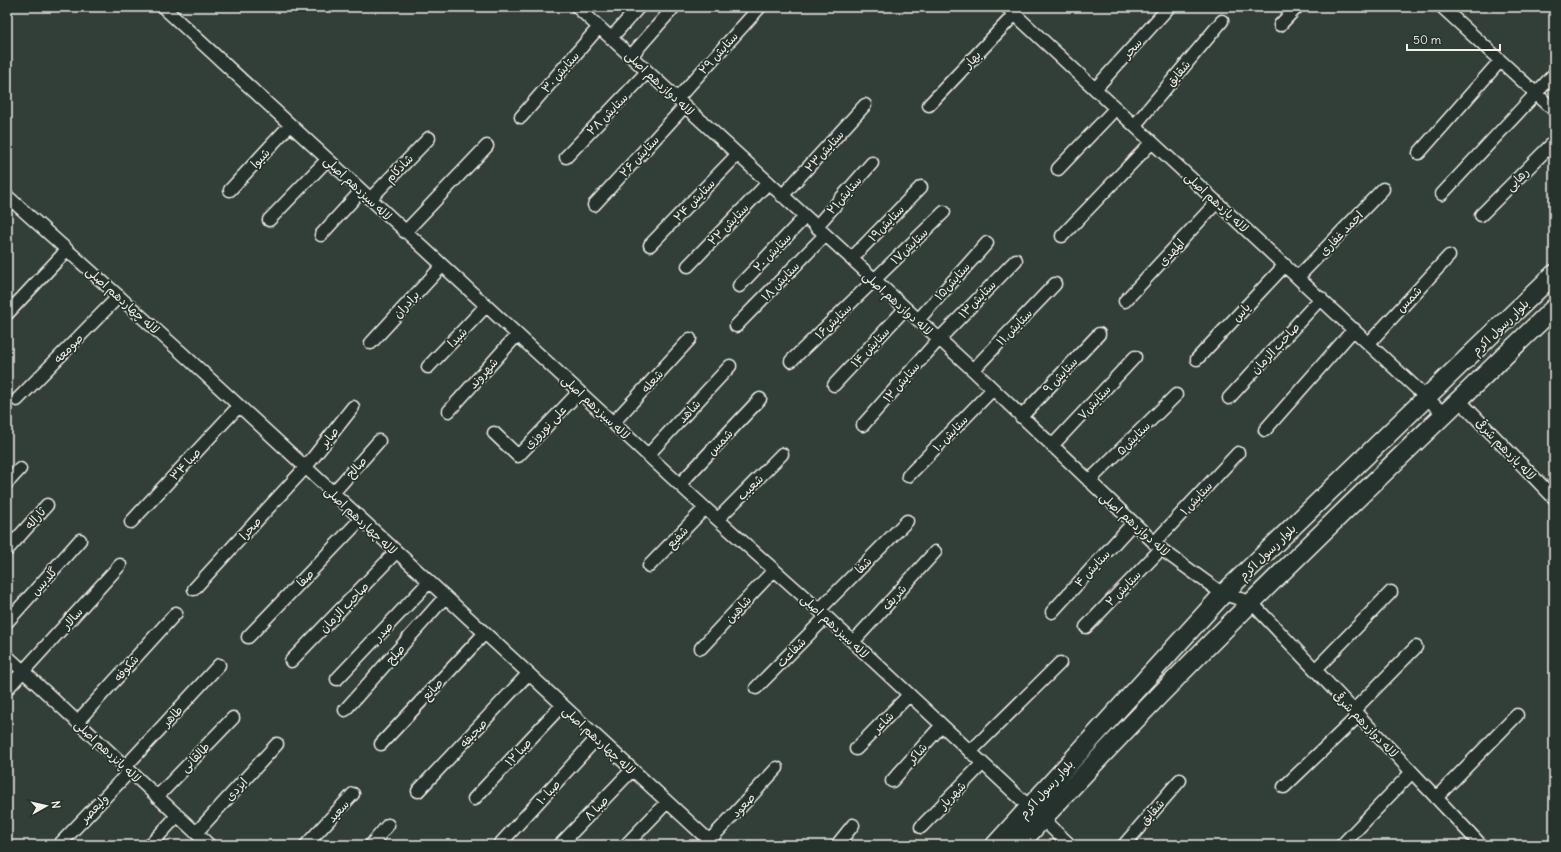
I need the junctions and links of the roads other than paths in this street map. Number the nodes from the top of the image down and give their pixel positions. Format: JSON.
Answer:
{"nodes":[{"id":1,"x":577,"y":7,"type":"edge"},
{"id":2,"x":639,"y":7,"type":"edge"},
{"id":3,"x":674,"y":7,"type":"edge"},
{"id":4,"x":760,"y":7,"type":"edge"},
{"id":5,"x":1169,"y":7,"type":"edge"},
{"id":6,"x":1297,"y":7,"type":"edge"},
{"id":7,"x":1442,"y":7,"type":"edge"},
{"id":8,"x":169,"y":9,"type":"edge"},
{"id":9,"x":1011,"y":10,"type":"edge"},
{"id":10,"x":1222,"y":21,"type":"dead end"},
{"id":11,"x":1280,"y":25,"type":"dead end"},
{"id":12,"x":599,"y":27,"type":"junction"},
{"id":13,"x":611,"y":38,"type":"junction"},
{"id":14,"x":631,"y":56,"type":"junction"},
{"id":15,"x":1500,"y":61,"type":"junction"},
{"id":16,"x":647,"y":72,"type":"junction"},
{"id":17,"x":1554,"y":74,"type":"edge"},
{"id":18,"x":1095,"y":89,"type":"junction"},
{"id":19,"x":1536,"y":94,"type":"junction"},
{"id":20,"x":681,"y":103,"type":"junction"},
{"id":21,"x":929,"y":104,"type":"dead end"},
{"id":22,"x":866,"y":105,"type":"dead end"},
{"id":23,"x":1116,"y":108,"type":"junction"},
{"id":24,"x":1554,"y":110,"type":"edge"},
{"id":25,"x":521,"y":116,"type":"dead end"},
{"id":26,"x":290,"y":125,"type":"junction"},
{"id":27,"x":1135,"y":125,"type":"junction"},
{"id":28,"x":429,"y":138,"type":"dead end"},
{"id":29,"x":1152,"y":142,"type":"junction"},
{"id":30,"x":1554,"y":142,"type":"edge"},
{"id":31,"x":487,"y":146,"type":"dead end"},
{"id":32,"x":1418,"y":153,"type":"dead end"},
{"id":33,"x":737,"y":155,"type":"junction"},
{"id":34,"x":566,"y":157,"type":"dead end"},
{"id":35,"x":327,"y":160,"type":"junction"},
{"id":36,"x":872,"y":163,"type":"dead end"},
{"id":37,"x":1058,"y":169,"type":"dead end"},
{"id":38,"x":768,"y":183,"type":"junction"},
{"id":39,"x":921,"y":187,"type":"dead end"},
{"id":40,"x":1383,"y":189,"type":"dead end"},
{"id":41,"x":230,"y":190,"type":"dead end"},
{"id":42,"x":1442,"y":194,"type":"dead end"},
{"id":43,"x":365,"y":195,"type":"junction"},
{"id":44,"x":7,"y":196,"type":"edge"},
{"id":45,"x":782,"y":196,"type":"junction"},
{"id":46,"x":1217,"y":202,"type":"junction"},
{"id":47,"x":594,"y":205,"type":"dead end"},
{"id":48,"x":944,"y":212,"type":"dead end"},
{"id":49,"x":1481,"y":215,"type":"dead end"},
{"id":50,"x":805,"y":217,"type":"junction"},
{"id":51,"x":269,"y":220,"type":"dead end"},
{"id":52,"x":820,"y":231,"type":"junction"},
{"id":53,"x":405,"y":232,"type":"junction"},
{"id":54,"x":321,"y":235,"type":"dead end"},
{"id":55,"x":1062,"y":236,"type":"dead end"},
{"id":56,"x":987,"y":243,"type":"dead end"},
{"id":57,"x":650,"y":245,"type":"dead end"},
{"id":58,"x":67,"y":250,"type":"junction"},
{"id":59,"x":1449,"y":256,"type":"dead end"},
{"id":60,"x":851,"y":259,"type":"junction"},
{"id":61,"x":1016,"y":260,"type":"dead end"},
{"id":62,"x":1285,"y":265,"type":"junction"},
{"id":63,"x":442,"y":266,"type":"junction"},
{"id":64,"x":688,"y":266,"type":"dead end"},
{"id":65,"x":1554,"y":274,"type":"edge"},
{"id":66,"x":1298,"y":277,"type":"junction"},
{"id":67,"x":874,"y":280,"type":"junction"},
{"id":68,"x":1055,"y":284,"type":"dead end"},
{"id":69,"x":738,"y":286,"type":"dead end"},
{"id":70,"x":119,"y":296,"type":"junction"},
{"id":71,"x":1321,"y":298,"type":"junction"},
{"id":72,"x":1125,"y":301,"type":"dead end"},
{"id":73,"x":486,"y":306,"type":"junction"},
{"id":74,"x":1554,"y":308,"type":"edge"},
{"id":75,"x":905,"y":309,"type":"junction"},
{"id":76,"x":7,"y":314,"type":"edge"},
{"id":77,"x":918,"y":320,"type":"junction"},
{"id":78,"x":736,"y":326,"type":"dead end"},
{"id":79,"x":1354,"y":329,"type":"junction"},
{"id":80,"x":1099,"y":334,"type":"dead end"},
{"id":81,"x":517,"y":335,"type":"junction"},
{"id":82,"x":690,"y":339,"type":"dead end"},
{"id":83,"x":939,"y":339,"type":"junction"},
{"id":84,"x":371,"y":343,"type":"dead end"},
{"id":85,"x":1369,"y":343,"type":"junction"},
{"id":86,"x":1135,"y":357,"type":"dead end"},
{"id":87,"x":1197,"y":359,"type":"dead end"},
{"id":88,"x":791,"y":361,"type":"dead end"},
{"id":89,"x":730,"y":366,"type":"dead end"},
{"id":90,"x":428,"y":367,"type":"dead end"},
{"id":91,"x":973,"y":370,"type":"junction"},
{"id":92,"x":834,"y":385,"type":"dead end"},
{"id":93,"x":993,"y":389,"type":"junction"},
{"id":94,"x":579,"y":392,"type":"junction"},
{"id":95,"x":1176,"y":394,"type":"dead end"},
{"id":96,"x":1427,"y":397,"type":"junction"},
{"id":97,"x":1229,"y":398,"type":"dead end"},
{"id":98,"x":17,"y":400,"type":"dead end"},
{"id":99,"x":760,"y":400,"type":"dead end"},
{"id":100,"x":1459,"y":400,"type":"junction"},
{"id":101,"x":239,"y":406,"type":"junction"},
{"id":102,"x":353,"y":407,"type":"dead end"},
{"id":103,"x":449,"y":411,"type":"dead end"},
{"id":104,"x":1444,"y":414,"type":"junction"},
{"id":105,"x":1021,"y":417,"type":"junction"},
{"id":106,"x":613,"y":423,"type":"junction"},
{"id":107,"x":863,"y":425,"type":"dead end"},
{"id":108,"x":1265,"y":430,"type":"dead end"},
{"id":109,"x":494,"y":433,"type":"dead end"},
{"id":110,"x":379,"y":441,"type":"dead end"},
{"id":111,"x":1052,"y":446,"type":"junction"},
{"id":112,"x":1238,"y":453,"type":"dead end"},
{"id":113,"x":782,"y":454,"type":"dead end"},
{"id":114,"x":648,"y":455,"type":"junction"},
{"id":115,"x":306,"y":468,"type":"junction"},
{"id":116,"x":20,"y":469,"type":"dead end"},
{"id":117,"x":908,"y":476,"type":"dead end"},
{"id":118,"x":1089,"y":481,"type":"junction"},
{"id":119,"x":7,"y":483,"type":"edge"},
{"id":120,"x":680,"y":484,"type":"junction"},
{"id":121,"x":333,"y":493,"type":"junction"},
{"id":122,"x":1554,"y":498,"type":"edge"},
{"id":123,"x":47,"y":505,"type":"dead end"},
{"id":124,"x":705,"y":508,"type":"junction"},
{"id":125,"x":361,"y":519,"type":"junction"},
{"id":126,"x":718,"y":519,"type":"junction"},
{"id":127,"x":907,"y":521,"type":"dead end"},
{"id":128,"x":131,"y":522,"type":"dead end"},
{"id":129,"x":1133,"y":523,"type":"junction"},
{"id":130,"x":80,"y":540,"type":"dead end"},
{"id":131,"x":1157,"y":546,"type":"junction"},
{"id":132,"x":7,"y":550,"type":"edge"},
{"id":133,"x":396,"y":552,"type":"junction"},
{"id":134,"x":935,"y":552,"type":"dead end"},
{"id":135,"x":120,"y":565,"type":"dead end"},
{"id":136,"x":649,"y":566,"type":"dead end"},
{"id":137,"x":774,"y":570,"type":"junction"},
{"id":138,"x":429,"y":582,"type":"junction"},
{"id":139,"x":194,"y":589,"type":"dead end"},
{"id":140,"x":1391,"y":592,"type":"dead end"},
{"id":141,"x":1223,"y":594,"type":"junction"},
{"id":142,"x":445,"y":598,"type":"junction"},
{"id":143,"x":1251,"y":602,"type":"junction"},
{"id":144,"x":1052,"y":612,"type":"dead end"},
{"id":145,"x":822,"y":613,"type":"junction"},
{"id":146,"x":176,"y":614,"type":"dead end"},
{"id":147,"x":7,"y":622,"type":"edge"},
{"id":148,"x":1086,"y":627,"type":"dead end"},
{"id":149,"x":484,"y":634,"type":"junction"},
{"id":150,"x":248,"y":638,"type":"dead end"},
{"id":151,"x":853,"y":642,"type":"junction"},
{"id":152,"x":1416,"y":647,"type":"dead end"},
{"id":153,"x":701,"y":648,"type":"dead end"},
{"id":154,"x":7,"y":656,"type":"edge"},
{"id":155,"x":291,"y":661,"type":"dead end"},
{"id":156,"x":1060,"y":663,"type":"dead end"},
{"id":157,"x":219,"y":665,"type":"dead end"},
{"id":158,"x":1315,"y":670,"type":"junction"},
{"id":159,"x":23,"y":671,"type":"junction"},
{"id":160,"x":528,"y":674,"type":"junction"},
{"id":161,"x":337,"y":679,"type":"dead end"},
{"id":162,"x":756,"y":688,"type":"dead end"},
{"id":163,"x":7,"y":689,"type":"edge"},
{"id":164,"x":909,"y":695,"type":"junction"},
{"id":165,"x":562,"y":705,"type":"junction"},
{"id":166,"x":345,"y":710,"type":"dead end"},
{"id":167,"x":1356,"y":713,"type":"junction"},
{"id":168,"x":1517,"y":715,"type":"dead end"},
{"id":169,"x":233,"y":718,"type":"dead end"},
{"id":170,"x":77,"y":722,"type":"junction"},
{"id":171,"x":942,"y":726,"type":"junction"},
{"id":172,"x":597,"y":738,"type":"junction"},
{"id":173,"x":277,"y":744,"type":"dead end"},
{"id":174,"x":381,"y":744,"type":"dead end"},
{"id":175,"x":856,"y":749,"type":"dead end"},
{"id":176,"x":970,"y":752,"type":"junction"},
{"id":177,"x":982,"y":764,"type":"junction"},
{"id":178,"x":777,"y":768,"type":"dead end"},
{"id":179,"x":127,"y":769,"type":"junction"},
{"id":180,"x":632,"y":770,"type":"junction"},
{"id":181,"x":1412,"y":772,"type":"junction"},
{"id":182,"x":1180,"y":780,"type":"dead end"},
{"id":183,"x":892,"y":781,"type":"dead end"},
{"id":184,"x":1284,"y":787,"type":"dead end"},
{"id":185,"x":418,"y":791,"type":"dead end"},
{"id":186,"x":353,"y":794,"type":"dead end"},
{"id":187,"x":157,"y":797,"type":"junction"},
{"id":188,"x":1436,"y":798,"type":"junction"},
{"id":189,"x":474,"y":799,"type":"dead end"},
{"id":190,"x":667,"y":802,"type":"junction"},
{"id":191,"x":1036,"y":812,"type":"junction"},
{"id":192,"x":177,"y":816,"type":"junction"},
{"id":193,"x":388,"y":824,"type":"dead end"},
{"id":194,"x":853,"y":825,"type":"dead end"},
{"id":195,"x":921,"y":827,"type":"dead end"},
{"id":196,"x":196,"y":838,"type":"edge"},
{"id":197,"x":712,"y":843,"type":"edge"},
{"id":198,"x":59,"y":845,"type":"edge"},
{"id":199,"x":150,"y":845,"type":"edge"},
{"id":200,"x":209,"y":845,"type":"edge"},
{"id":201,"x":306,"y":845,"type":"edge"},
{"id":202,"x":371,"y":845,"type":"edge"},
{"id":203,"x":499,"y":845,"type":"edge"},
{"id":204,"x":560,"y":845,"type":"edge"},
{"id":205,"x":626,"y":845,"type":"edge"},
{"id":206,"x":837,"y":845,"type":"edge"},
{"id":207,"x":995,"y":845,"type":"edge"},
{"id":208,"x":1019,"y":845,"type":"edge"},
{"id":209,"x":1070,"y":845,"type":"edge"},
{"id":210,"x":1124,"y":845,"type":"edge"},
{"id":211,"x":1342,"y":845,"type":"edge"},
{"id":212,"x":1481,"y":845,"type":"edge"}],
"edges":[{"from":1,"to":12,"type":"street","name":"لاله دوازدهم اصلی"},
{"from":2,"to":13,"type":"street"},
{"from":3,"to":14,"type":"street"},
{"from":4,"to":20,"type":"street","name":"ستایش ۲۹"},
{"from":5,"to":18,"type":"street","name":"سحر"},
{"from":6,"to":11,"type":"street"},
{"from":7,"to":15,"type":"street"},
{"from":8,"to":26,"type":"street","name":"لاله سیزدهم اصلی"},
{"from":9,"to":18,"type":"street","name":"لاله یازدهم اصلی"},
{"from":9,"to":21,"type":"street","name":"بهار"},
{"from":10,"to":27,"type":"street","name":"شقایق"},
{"from":12,"to":13,"type":"street","name":"لاله دوازدهم اصلی"},
{"from":12,"to":25,"type":"street","name":"ستایش ۳۰"},
{"from":13,"to":14,"type":"street","name":"لاله دوازدهم اصلی"},
{"from":14,"to":16,"type":"street","name":"لاله دوازدهم اصلی"},
{"from":15,"to":19,"type":"street"},
{"from":15,"to":32,"type":"street"},
{"from":16,"to":20,"type":"street","name":"لاله دوازدهم اصلی"},
{"from":16,"to":34,"type":"street","name":"ستایش ۲۸"},
{"from":17,"to":19,"type":"street"},
{"from":18,"to":23,"type":"street","name":"لاله یازدهم اصلی"},
{"from":19,"to":24,"type":"street"},
{"from":19,"to":42,"type":"street"},
{"from":20,"to":33,"type":"street","name":"لاله دوازدهم اصلی"},
{"from":20,"to":47,"type":"street","name":"ستایش ۲۶"},
{"from":22,"to":45,"type":"street","name":"ستایش۲۳"},
{"from":23,"to":27,"type":"street","name":"لاله یازدهم اصلی"},
{"from":23,"to":37,"type":"street"},
{"from":26,"to":35,"type":"street","name":"لاله سیزدهم اصلی"},
{"from":26,"to":41,"type":"street","name":"شیوا"},
{"from":27,"to":29,"type":"street","name":"لاله یازدهم اصلی"},
{"from":28,"to":43,"type":"street","name":"شادکام"},
{"from":29,"to":46,"type":"street","name":"لاله یازدهم اصلی"},
{"from":29,"to":55,"type":"street"},
{"from":30,"to":49,"type":"street","name":"رهایی"},
{"from":31,"to":53,"type":"street"},
{"from":33,"to":38,"type":"street","name":"لاله دوازدهم اصلی"},
{"from":33,"to":57,"type":"street","name":"ستایش ۲۴"},
{"from":35,"to":43,"type":"street","name":"لاله سیزدهم اصلی"},
{"from":35,"to":51,"type":"street"},
{"from":36,"to":52,"type":"street","name":"ستایش۲۱"},
{"from":38,"to":45,"type":"street","name":"لاله دوازدهم اصلی"},
{"from":38,"to":64,"type":"street","name":"ستایش ۲۲"},
{"from":39,"to":60,"type":"street","name":"ستایش۱۹"},
{"from":40,"to":66,"type":"street","name":"احمد غفاری"},
{"from":43,"to":53,"type":"street","name":"لاله سیزدهم اصلی"},
{"from":43,"to":54,"type":"street","name":"شادکام"},
{"from":44,"to":58,"type":"street","name":"لاله چهاردهم اصلی"},
{"from":45,"to":50,"type":"street","name":"لاله دوازدهم اصلی"},
{"from":46,"to":62,"type":"street","name":"لاله یازدهم اصلی"},
{"from":46,"to":72,"type":"street","name":"المهدی"},
{"from":48,"to":67,"type":"street","name":"ستایش۱۷"},
{"from":50,"to":52,"type":"street","name":"لاله دوازدهم اصلی"},
{"from":50,"to":69,"type":"street","name":"ستایش ۲۰"},
{"from":52,"to":60,"type":"street","name":"لاله دوازدهم اصلی"},
{"from":52,"to":78,"type":"street","name":"ستایش ۱۸"},
{"from":53,"to":63,"type":"street","name":"لاله سیزدهم اصلی"},
{"from":56,"to":77,"type":"street","name":"ستایش۱۵"},
{"from":58,"to":70,"type":"street","name":"لاله چهاردهم اصلی"},
{"from":58,"to":76,"type":"street"},
{"from":59,"to":85,"type":"street","name":"شمس"},
{"from":60,"to":67,"type":"street","name":"لاله دوازدهم اصلی"},
{"from":61,"to":83,"type":"street","name":"ستایش۱۳"},
{"from":62,"to":66,"type":"street","name":"لاله یازدهم اصلی"},
{"from":62,"to":87,"type":"street","name":"یاس"},
{"from":63,"to":73,"type":"street","name":"لاله سیزدهم اصلی"},
{"from":63,"to":84,"type":"street","name":"برادران"},
{"from":65,"to":96,"type":"main road","name":"بلوار رسول اکرم"},
{"from":66,"to":71,"type":"street","name":"لاله یازدهم اصلی"},
{"from":67,"to":75,"type":"street","name":"لاله دوازدهم اصلی"},
{"from":67,"to":88,"type":"street","name":"ستایش۱۶"},
{"from":68,"to":91,"type":"street","name":"ستایش ۱۱"},
{"from":70,"to":98,"type":"street","name":"صومعه"},
{"from":70,"to":101,"type":"street","name":"لاله چهاردهم اصلی"},
{"from":71,"to":79,"type":"street","name":"لاله یازدهم اصلی"},
{"from":71,"to":97,"type":"street","name":"صاحب الزمان"},
{"from":73,"to":81,"type":"street","name":"لاله سیزدهم اصلی"},
{"from":73,"to":90,"type":"street","name":"شیدا"},
{"from":74,"to":100,"type":"main road","name":"بلوار رسول اکرم"},
{"from":75,"to":77,"type":"street","name":"لاله دوازدهم اصلی"},
{"from":75,"to":92,"type":"street","name":"ستایش ۱۴"},
{"from":77,"to":83,"type":"street","name":"لاله دوازدهم اصلی"},
{"from":79,"to":85,"type":"street","name":"لاله یازدهم اصلی"},
{"from":79,"to":108,"type":"street"},
{"from":80,"to":105,"type":"street","name":"ستایش ۹"},
{"from":81,"to":94,"type":"street","name":"لاله سیزدهم اصلی"},
{"from":81,"to":103,"type":"street","name":"شهروند"},
{"from":82,"to":106,"type":"street","name":"شعله"},
{"from":83,"to":91,"type":"street","name":"لاله دوازدهم اصلی"},
{"from":83,"to":107,"type":"street","name":"ستایش ۱۲"},
{"from":85,"to":96,"type":"street","name":"لاله یازدهم اصلی"},
{"from":86,"to":111,"type":"street","name":"ستایش۷"},
{"from":89,"to":114,"type":"street","name":"شاهد"},
{"from":91,"to":93,"type":"street","name":"لاله دوازدهم اصلی"},
{"from":93,"to":105,"type":"street","name":"لاله دوازدهم اصلی"},
{"from":93,"to":117,"type":"street","name":"ستایش ۱۰"},
{"from":94,"to":106,"type":"street","name":"لاله سیزدهم اصلی"},
{"from":94,"to":109,"type":"street","name":"علی نوروزی"},
{"from":95,"to":118,"type":"street","name":"ستایش۵"},
{"from":96,"to":104,"type":"street","name":"لاله یازدهم اصلی"},
{"from":96,"to":141,"type":"main road","name":"بلوار رسول اکرم"},
{"from":99,"to":120,"type":"street","name":"شمس"},
{"from":100,"to":104,"type":"main road","name":"بلوار رسول اکرم"},
{"from":100,"to":122,"type":"street","name":"لاله یازدهم شرقی"},
{"from":101,"to":115,"type":"street","name":"لاله چهاردهم اصلی"},
{"from":101,"to":128,"type":"street","name":"صبا ۳۴"},
{"from":102,"to":115,"type":"street","name":"صابر"},
{"from":104,"to":143,"type":"main road","name":"بلوار رسول اکرم"},
{"from":105,"to":111,"type":"street","name":"لاله دوازدهم اصلی"},
{"from":106,"to":114,"type":"street","name":"لاله سیزدهم اصلی"},
{"from":110,"to":121,"type":"street","name":"صالح"},
{"from":111,"to":118,"type":"street","name":"لاله دوازدهم اصلی"},
{"from":112,"to":131,"type":"street","name":"ستایش ۱"},
{"from":113,"to":126,"type":"street","name":"شعیب"},
{"from":114,"to":120,"type":"street","name":"لاله سیزدهم اصلی"},
{"from":115,"to":121,"type":"street","name":"لاله چهاردهم اصلی"},
{"from":115,"to":139,"type":"street","name":"صحرا"},
{"from":116,"to":119,"type":"street"},
{"from":118,"to":129,"type":"street","name":"لاله دوازدهم اصلی"},
{"from":120,"to":124,"type":"street","name":"لاله سیزدهم اصلی"},
{"from":121,"to":125,"type":"street","name":"لاله چهاردهم اصلی"},
{"from":123,"to":132,"type":"street","name":"ثاراله"},
{"from":124,"to":126,"type":"street","name":"لاله سیزدهم اصلی"},
{"from":124,"to":136,"type":"street","name":"شفیع"},
{"from":125,"to":133,"type":"street","name":"لاله چهاردهم اصلی"},
{"from":125,"to":150,"type":"street","name":"صفا"},
{"from":126,"to":137,"type":"street","name":"لاله سیزدهم اصلی"},
{"from":127,"to":145,"type":"street","name":"شفا"},
{"from":129,"to":131,"type":"street","name":"لاله دوازدهم اصلی"},
{"from":129,"to":144,"type":"street","name":"ستایش ۴"},
{"from":130,"to":147,"type":"street","name":"گلدیس"},
{"from":131,"to":141,"type":"street","name":"لاله دوازدهم اصلی"},
{"from":131,"to":148,"type":"street","name":"ستایش ۲"},
{"from":133,"to":138,"type":"street","name":"لاله چهاردهم اصلی"},
{"from":133,"to":155,"type":"street","name":"صاحب الزمان"},
{"from":134,"to":151,"type":"street","name":"شریف"},
{"from":135,"to":159,"type":"street","name":"سالار"},
{"from":137,"to":145,"type":"street","name":"لاله سیزدهم اصلی"},
{"from":137,"to":153,"type":"street","name":"شاهین"},
{"from":138,"to":142,"type":"street","name":"لاله چهاردهم اصلی"},
{"from":138,"to":161,"type":"street","name":"صدر"},
{"from":140,"to":158,"type":"street"},
{"from":141,"to":143,"type":"street"},
{"from":141,"to":191,"type":"main road","name":"بلوار رسول اکرم"},
{"from":142,"to":149,"type":"street","name":"لاله چهاردهم اصلی"},
{"from":142,"to":166,"type":"street","name":"صلح"},
{"from":143,"to":158,"type":"street","name":"لاله دوازدهم شرقی"},
{"from":143,"to":191,"type":"main road","name":"بلوار رسول اکرم"},
{"from":145,"to":151,"type":"street","name":"لاله سیزدهم اصلی"},
{"from":145,"to":162,"type":"street","name":"شفاعت"},
{"from":146,"to":170,"type":"street","name":"شکوفه"},
{"from":149,"to":160,"type":"street","name":"لاله چهاردهم اصلی"},
{"from":149,"to":174,"type":"street","name":"صانع"},
{"from":151,"to":164,"type":"street","name":"لاله سیزدهم اصلی"},
{"from":152,"to":167,"type":"street"},
{"from":154,"to":159,"type":"street","name":"لاله پانزدهم اصلی"},
{"from":156,"to":176,"type":"street"},
{"from":157,"to":179,"type":"street","name":"طاهر"},
{"from":158,"to":167,"type":"street","name":"لاله دوازدهم شرقی"},
{"from":159,"to":163,"type":"street","name":"سالار"},
{"from":159,"to":170,"type":"street","name":"لاله پانزدهم اصلی"},
{"from":160,"to":165,"type":"street","name":"لاله چهاردهم اصلی"},
{"from":160,"to":185,"type":"street","name":"صحیفه"},
{"from":164,"to":171,"type":"street","name":"لاله سیزدهم اصلی"},
{"from":164,"to":175,"type":"street","name":"شاعر"},
{"from":165,"to":172,"type":"street","name":"لاله چهاردهم اصلی"},
{"from":165,"to":189,"type":"street","name":"صبا ۱۲"},
{"from":167,"to":181,"type":"street","name":"لاله دوازدهم شرقی"},
{"from":167,"to":184,"type":"street"},
{"from":168,"to":188,"type":"street"},
{"from":169,"to":187,"type":"street","name":"طالقانی"},
{"from":170,"to":179,"type":"street","name":"لاله پانزدهم اصلی"},
{"from":171,"to":176,"type":"street","name":"لاله سیزدهم اصلی"},
{"from":171,"to":183,"type":"street","name":"شاکر"},
{"from":172,"to":180,"type":"street","name":"لاله چهاردهم اصلی"},
{"from":172,"to":203,"type":"street","name":"صبا ۱۰"},
{"from":173,"to":196,"type":"street","name":"ایزدی"},
{"from":176,"to":177,"type":"street","name":"لاله سیزدهم اصلی"},
{"from":177,"to":191,"type":"street","name":"لاله سیزدهم اصلی"},
{"from":177,"to":195,"type":"street","name":"شهریار"},
{"from":178,"to":197,"type":"street","name":"صعود"},
{"from":179,"to":187,"type":"street","name":"لاله پانزدهم اصلی"},
{"from":179,"to":198,"type":"street","name":"ولیعصر"},
{"from":180,"to":190,"type":"street","name":"لاله چهاردهم اصلی"},
{"from":180,"to":204,"type":"street","name":"صبا ۸"},
{"from":181,"to":188,"type":"street","name":"لاله دوازدهم شرقی"},
{"from":181,"to":211,"type":"street"},
{"from":182,"to":210,"type":"street","name":"شقایق"},
{"from":186,"to":201,"type":"street","name":"سعید"},
{"from":187,"to":192,"type":"street","name":"لاله پانزدهم اصلی"},
{"from":188,"to":212,"type":"street","name":"لاله دوازدهم شرقی"},
{"from":190,"to":197,"type":"street","name":"لاله چهاردهم اصلی"},
{"from":190,"to":205,"type":"street"},
{"from":191,"to":207,"type":"main road","name":"بلوار رسول اکرم"},
{"from":191,"to":208,"type":"main road","name":"بلوار رسول اکرم"},
{"from":191,"to":209,"type":"street","name":"لاله سیزدهم اصلی"},
{"from":192,"to":196,"type":"street","name":"لاله پانزدهم اصلی"},
{"from":192,"to":199,"type":"street"},
{"from":193,"to":202,"type":"street"},
{"from":194,"to":206,"type":"street"},
{"from":196,"to":200,"type":"street","name":"لاله پانزدهم اصلی"}]}
